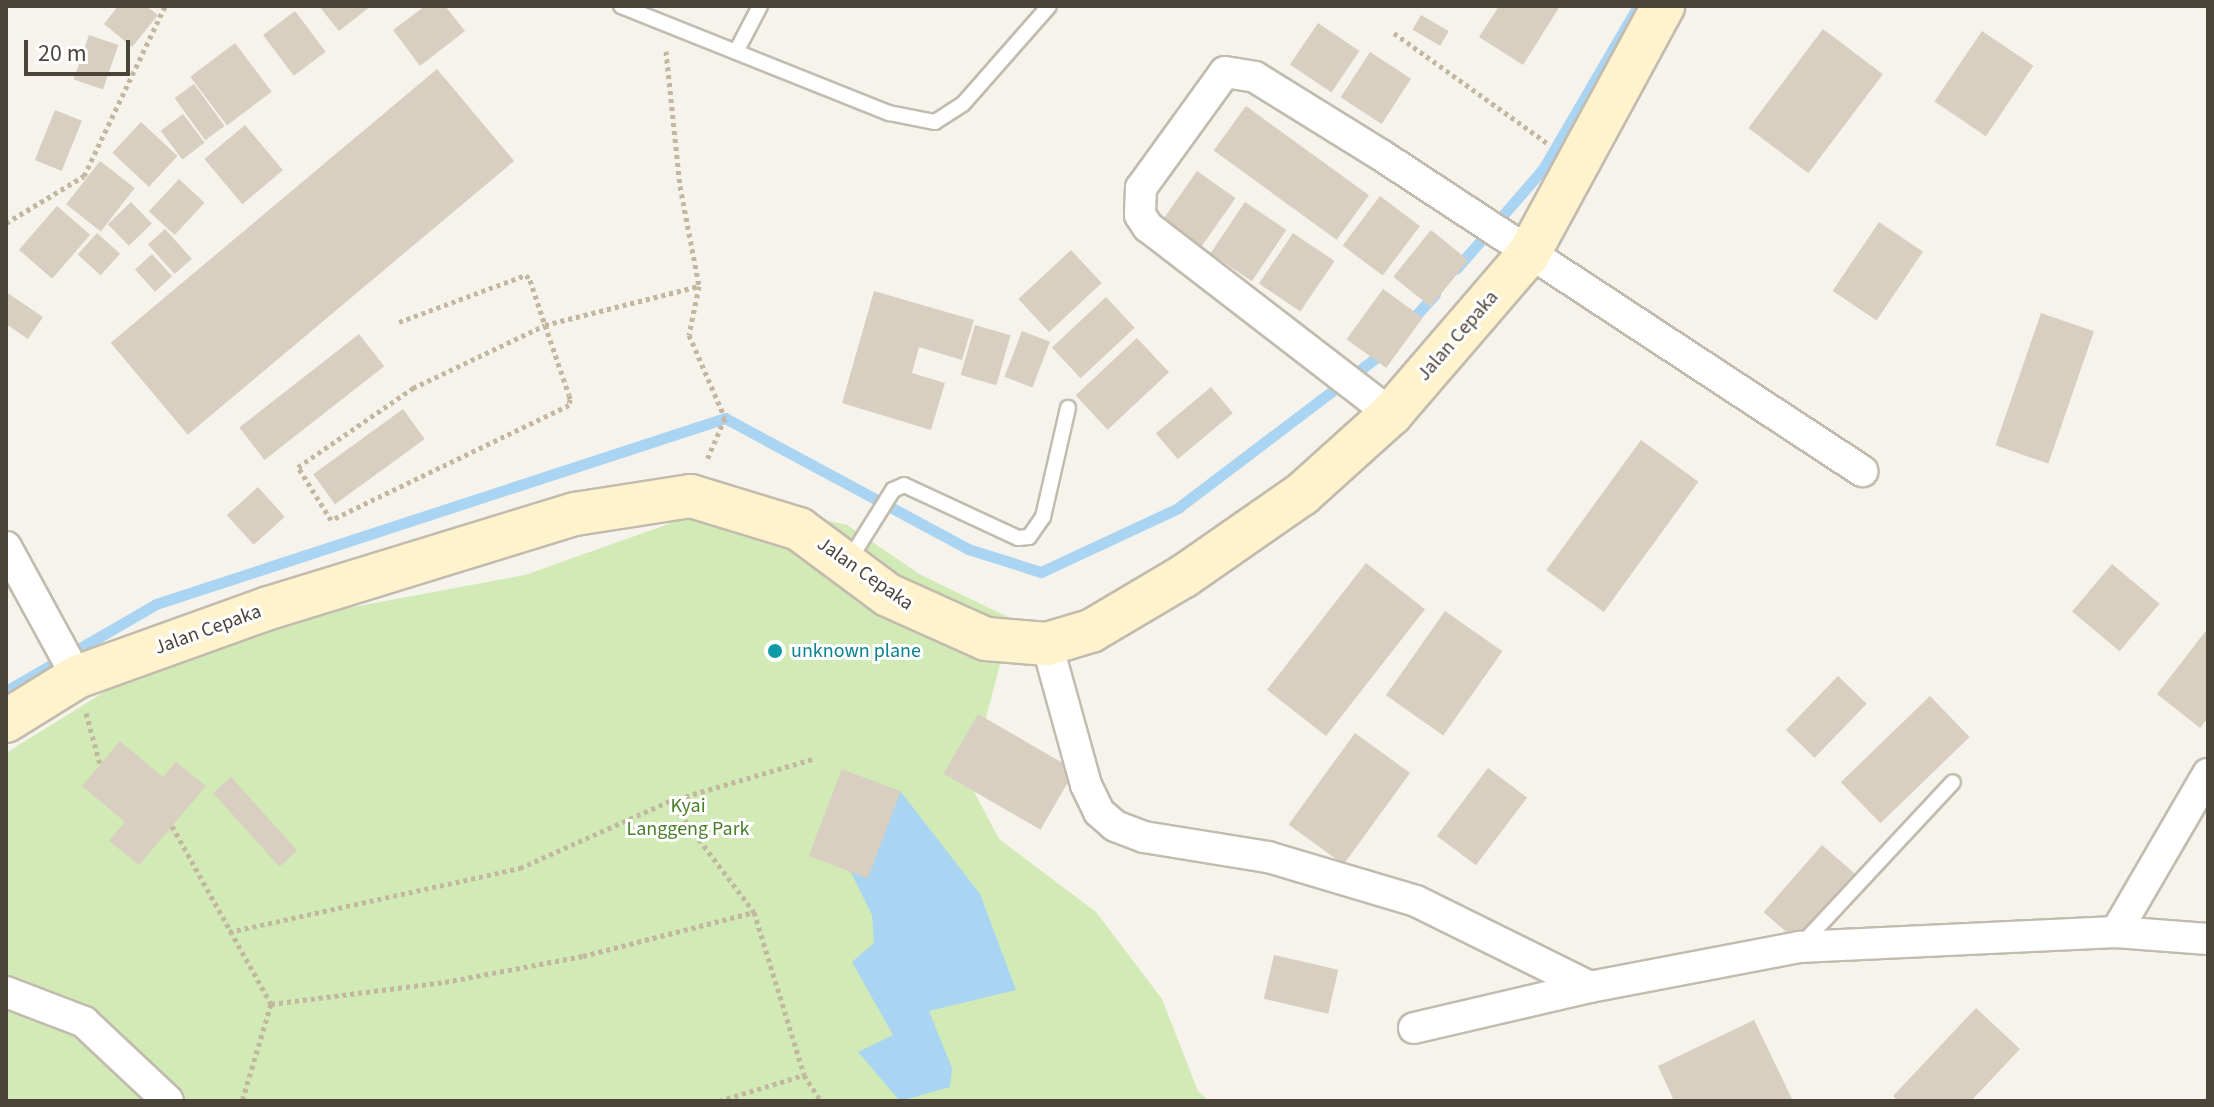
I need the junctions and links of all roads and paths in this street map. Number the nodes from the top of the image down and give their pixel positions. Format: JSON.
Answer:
{"nodes":[{"id":1,"x":165,"y":6,"type":"edge"},
{"id":2,"x":621,"y":6,"type":"edge"},
{"id":3,"x":760,"y":6,"type":"edge"},
{"id":4,"x":1049,"y":6,"type":"edge"},
{"id":5,"x":1663,"y":6,"type":"edge"},
{"id":6,"x":663,"y":24,"type":"junction"},
{"id":7,"x":1394,"y":33,"type":"dead end"},
{"id":8,"x":737,"y":50,"type":"junction"},
{"id":9,"x":1577,"y":164,"type":"junction"},
{"id":10,"x":6,"y":223,"type":"edge"},
{"id":11,"x":1528,"y":255,"type":"junction"},
{"id":12,"x":699,"y":286,"type":"junction"},
{"id":13,"x":399,"y":322,"type":"dead end"},
{"id":14,"x":545,"y":325,"type":"junction"},
{"id":15,"x":1068,"y":408,"type":"dead end"},
{"id":16,"x":1391,"y":414,"type":"junction"},
{"id":17,"x":1862,"y":471,"type":"dead end"},
{"id":18,"x":691,"y":496,"type":"junction"},
{"id":19,"x":6,"y":547,"type":"edge"},
{"id":20,"x":848,"y":562,"type":"junction"},
{"id":21,"x":1047,"y":644,"type":"junction"},
{"id":22,"x":77,"y":677,"type":"junction"},
{"id":23,"x":6,"y":721,"type":"edge"},
{"id":24,"x":813,"y":759,"type":"dead end"},
{"id":25,"x":100,"y":764,"type":"dead end"},
{"id":26,"x":2208,"y":774,"type":"edge"},
{"id":27,"x":1953,"y":782,"type":"dead end"},
{"id":28,"x":670,"y":801,"type":"junction"},
{"id":29,"x":172,"y":826,"type":"dead end"},
{"id":30,"x":754,"y":912,"type":"junction"},
{"id":31,"x":229,"y":932,"type":"junction"},
{"id":32,"x":2116,"y":932,"type":"junction"},
{"id":33,"x":2208,"y":939,"type":"edge"},
{"id":34,"x":1799,"y":947,"type":"junction"},
{"id":35,"x":1590,"y":987,"type":"junction"},
{"id":36,"x":6,"y":992,"type":"edge"},
{"id":37,"x":271,"y":1004,"type":"junction"},
{"id":38,"x":1414,"y":1028,"type":"dead end"},
{"id":39,"x":804,"y":1075,"type":"junction"},
{"id":40,"x":168,"y":1101,"type":"edge"},
{"id":41,"x":242,"y":1101,"type":"edge"},
{"id":42,"x":719,"y":1101,"type":"edge"},
{"id":43,"x":821,"y":1101,"type":"edge"}],
"edges":[{"from":1,"to":10,"type":"path"},
{"from":2,"to":6,"type":"lane"},
{"from":3,"to":8,"type":"lane"},
{"from":4,"to":8,"type":"lane"},
{"from":5,"to":9,"type":"street","name":"Jalan Cepaka"},
{"from":6,"to":8,"type":"lane"},
{"from":6,"to":12,"type":"path"},
{"from":7,"to":9,"type":"path"},
{"from":9,"to":11,"type":"street","name":"Jalan Cepaka"},
{"from":11,"to":16,"type":"street","name":"Jalan Cepaka"},
{"from":11,"to":16,"type":"street"},
{"from":11,"to":17,"type":"street"},
{"from":12,"to":14,"type":"path"},
{"from":12,"to":18,"type":"path"},
{"from":13,"to":14,"type":"path"},
{"from":14,"to":14,"type":"path"},
{"from":15,"to":20,"type":"lane"},
{"from":16,"to":21,"type":"street","name":"Jalan Cepaka"},
{"from":18,"to":20,"type":"street","name":"Jalan Cepaka"},
{"from":18,"to":22,"type":"street","name":"Jalan Cepaka"},
{"from":19,"to":22,"type":"street"},
{"from":20,"to":21,"type":"street","name":"Jalan Cepaka"},
{"from":21,"to":35,"type":"street"},
{"from":22,"to":23,"type":"street","name":"Jalan Cepaka"},
{"from":22,"to":25,"type":"path"},
{"from":24,"to":28,"type":"path"},
{"from":26,"to":32,"type":"street"},
{"from":27,"to":34,"type":"lane"},
{"from":28,"to":30,"type":"path"},
{"from":28,"to":31,"type":"path"},
{"from":29,"to":31,"type":"path"},
{"from":30,"to":37,"type":"path"},
{"from":30,"to":39,"type":"path"},
{"from":31,"to":37,"type":"path"},
{"from":32,"to":33,"type":"street"},
{"from":32,"to":34,"type":"street"},
{"from":34,"to":35,"type":"street"},
{"from":35,"to":38,"type":"street"},
{"from":36,"to":40,"type":"street"},
{"from":37,"to":41,"type":"path"},
{"from":39,"to":42,"type":"path"},
{"from":39,"to":43,"type":"path"}]}
